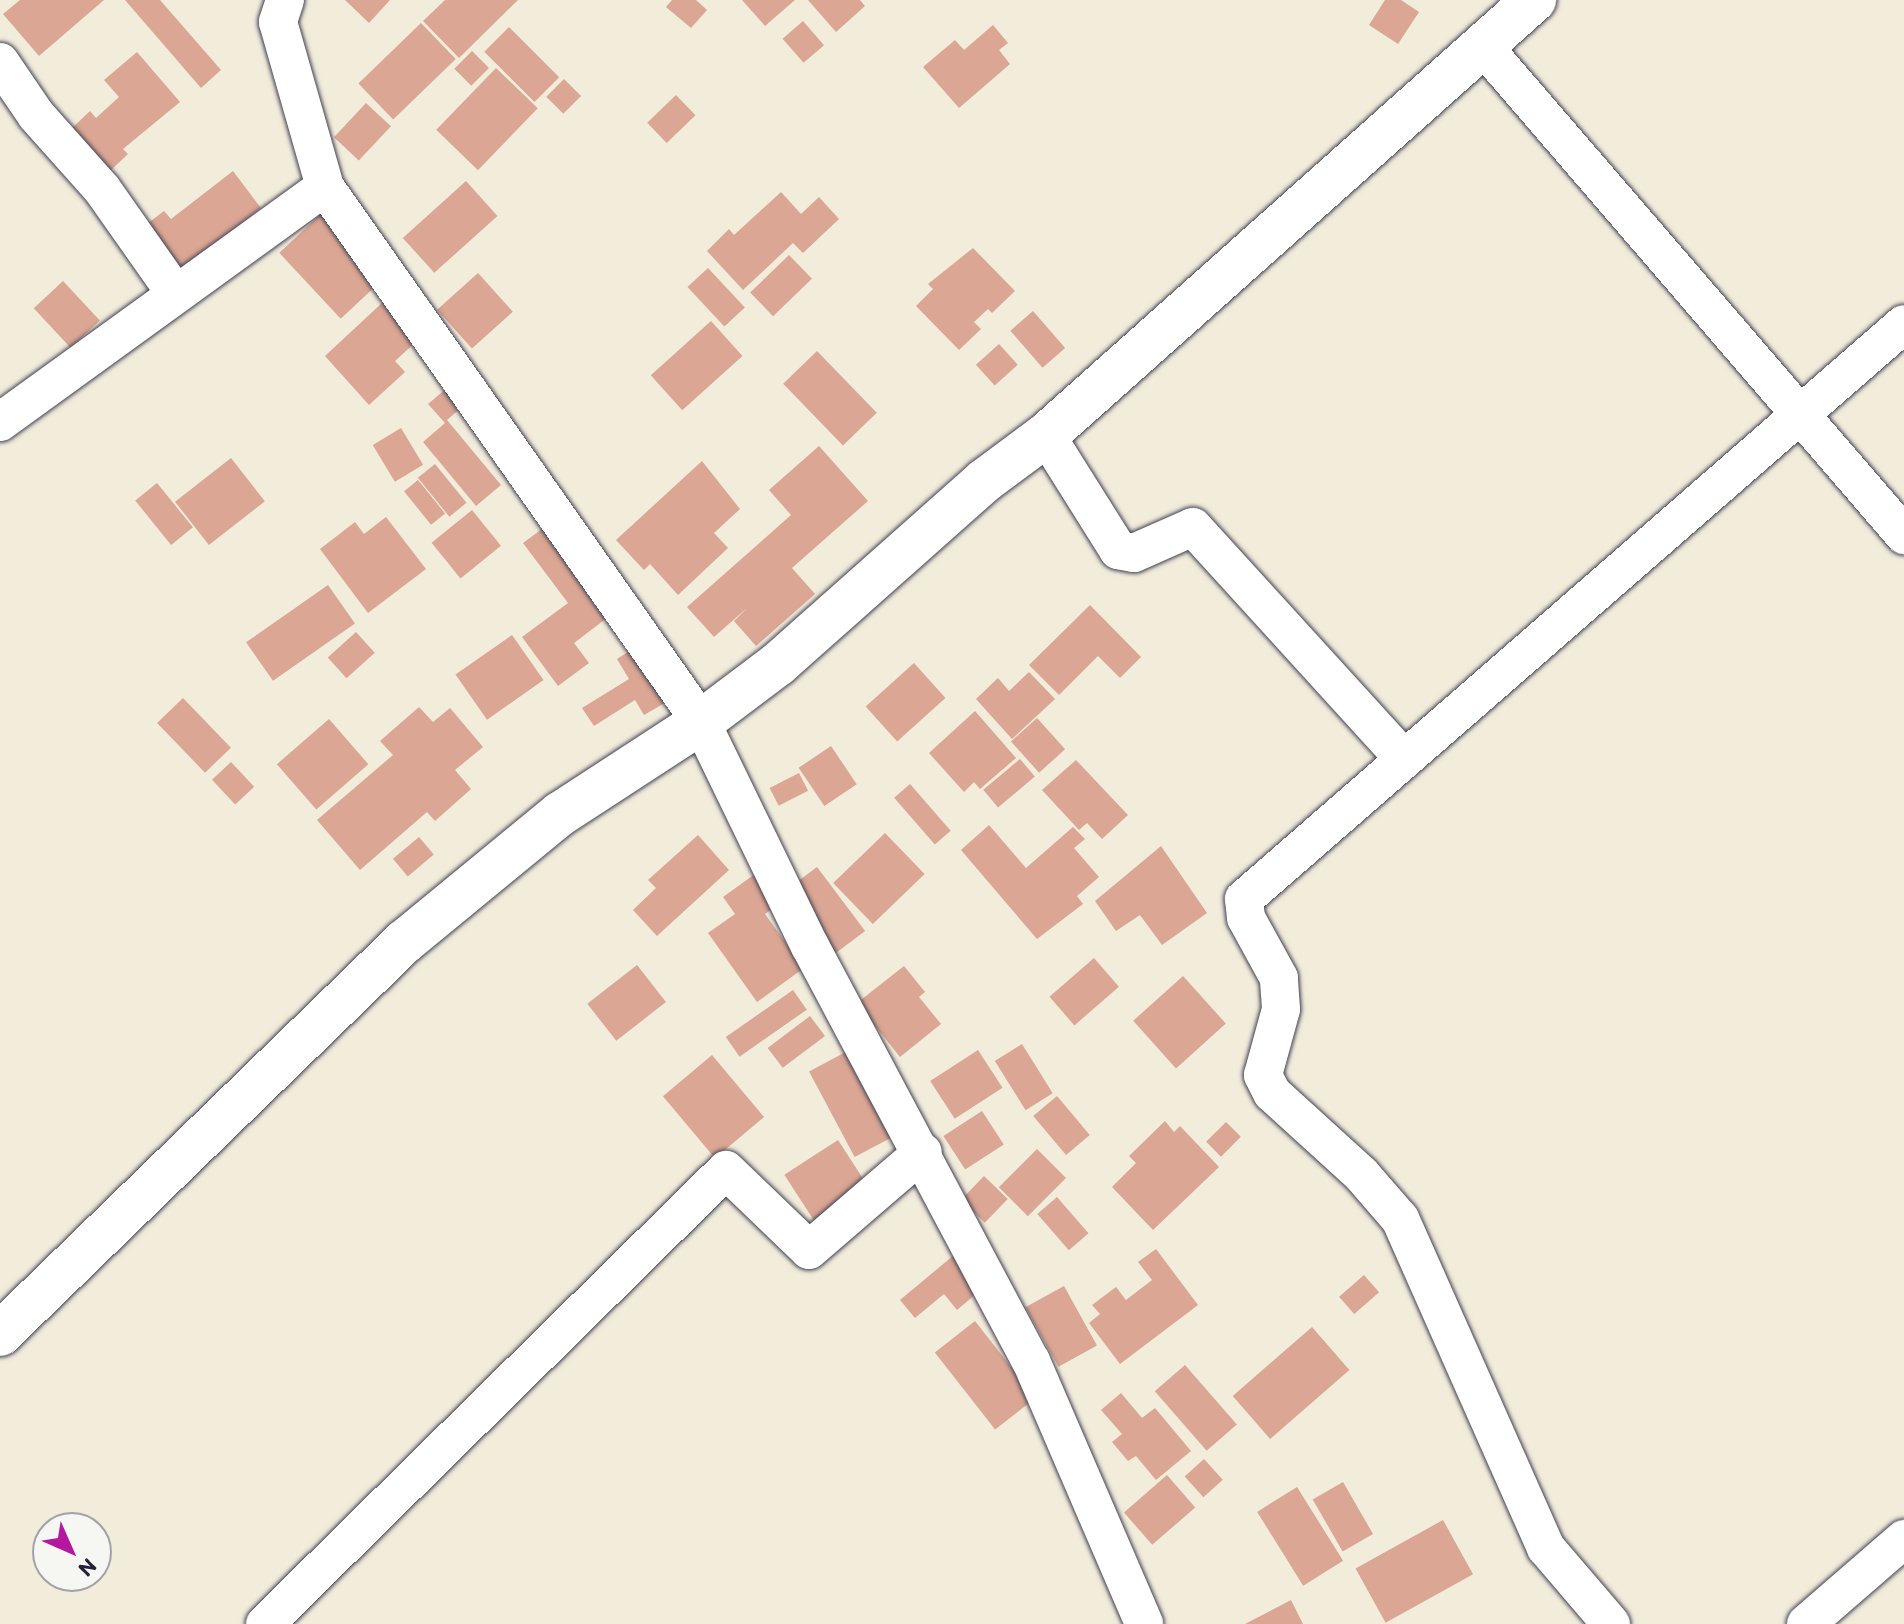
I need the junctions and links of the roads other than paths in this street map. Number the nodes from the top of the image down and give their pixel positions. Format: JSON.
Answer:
{"nodes":[{"id":1,"x":285,"y":0,"type":"edge"},
{"id":2,"x":1534,"y":0,"type":"edge"},
{"id":3,"x":1482,"y":45,"type":"junction"},
{"id":4,"x":0,"y":62,"type":"edge"},
{"id":5,"x":325,"y":187,"type":"junction"},
{"id":6,"x":175,"y":293,"type":"junction"},
{"id":7,"x":1904,"y":324,"type":"edge"},
{"id":8,"x":1799,"y":416,"type":"junction"},
{"id":9,"x":0,"y":422,"type":"edge"},
{"id":10,"x":1046,"y":435,"type":"junction"},
{"id":11,"x":1904,"y":535,"type":"edge"},
{"id":12,"x":701,"y":722,"type":"junction"},
{"id":13,"x":1403,"y":758,"type":"junction"},
{"id":14,"x":923,"y":1152,"type":"junction"},
{"id":15,"x":0,"y":1334,"type":"edge"},
{"id":16,"x":1904,"y":1539,"type":"edge"},
{"id":17,"x":265,"y":1624,"type":"edge"},
{"id":18,"x":1144,"y":1624,"type":"edge"},
{"id":19,"x":1611,"y":1624,"type":"edge"},
{"id":20,"x":1806,"y":1624,"type":"edge"}],
"edges":[{"from":1,"to":5,"type":"street"},
{"from":2,"to":3,"type":"street"},
{"from":3,"to":8,"type":"street"},
{"from":3,"to":10,"type":"street"},
{"from":4,"to":6,"type":"street"},
{"from":5,"to":6,"type":"street"},
{"from":5,"to":12,"type":"street"},
{"from":6,"to":9,"type":"street"},
{"from":7,"to":8,"type":"street"},
{"from":8,"to":11,"type":"street"},
{"from":8,"to":13,"type":"street"},
{"from":10,"to":12,"type":"street"},
{"from":10,"to":13,"type":"street"},
{"from":12,"to":14,"type":"street"},
{"from":12,"to":15,"type":"street"},
{"from":13,"to":19,"type":"street"},
{"from":14,"to":17,"type":"street"},
{"from":14,"to":18,"type":"street"},
{"from":16,"to":20,"type":"street"}]}
